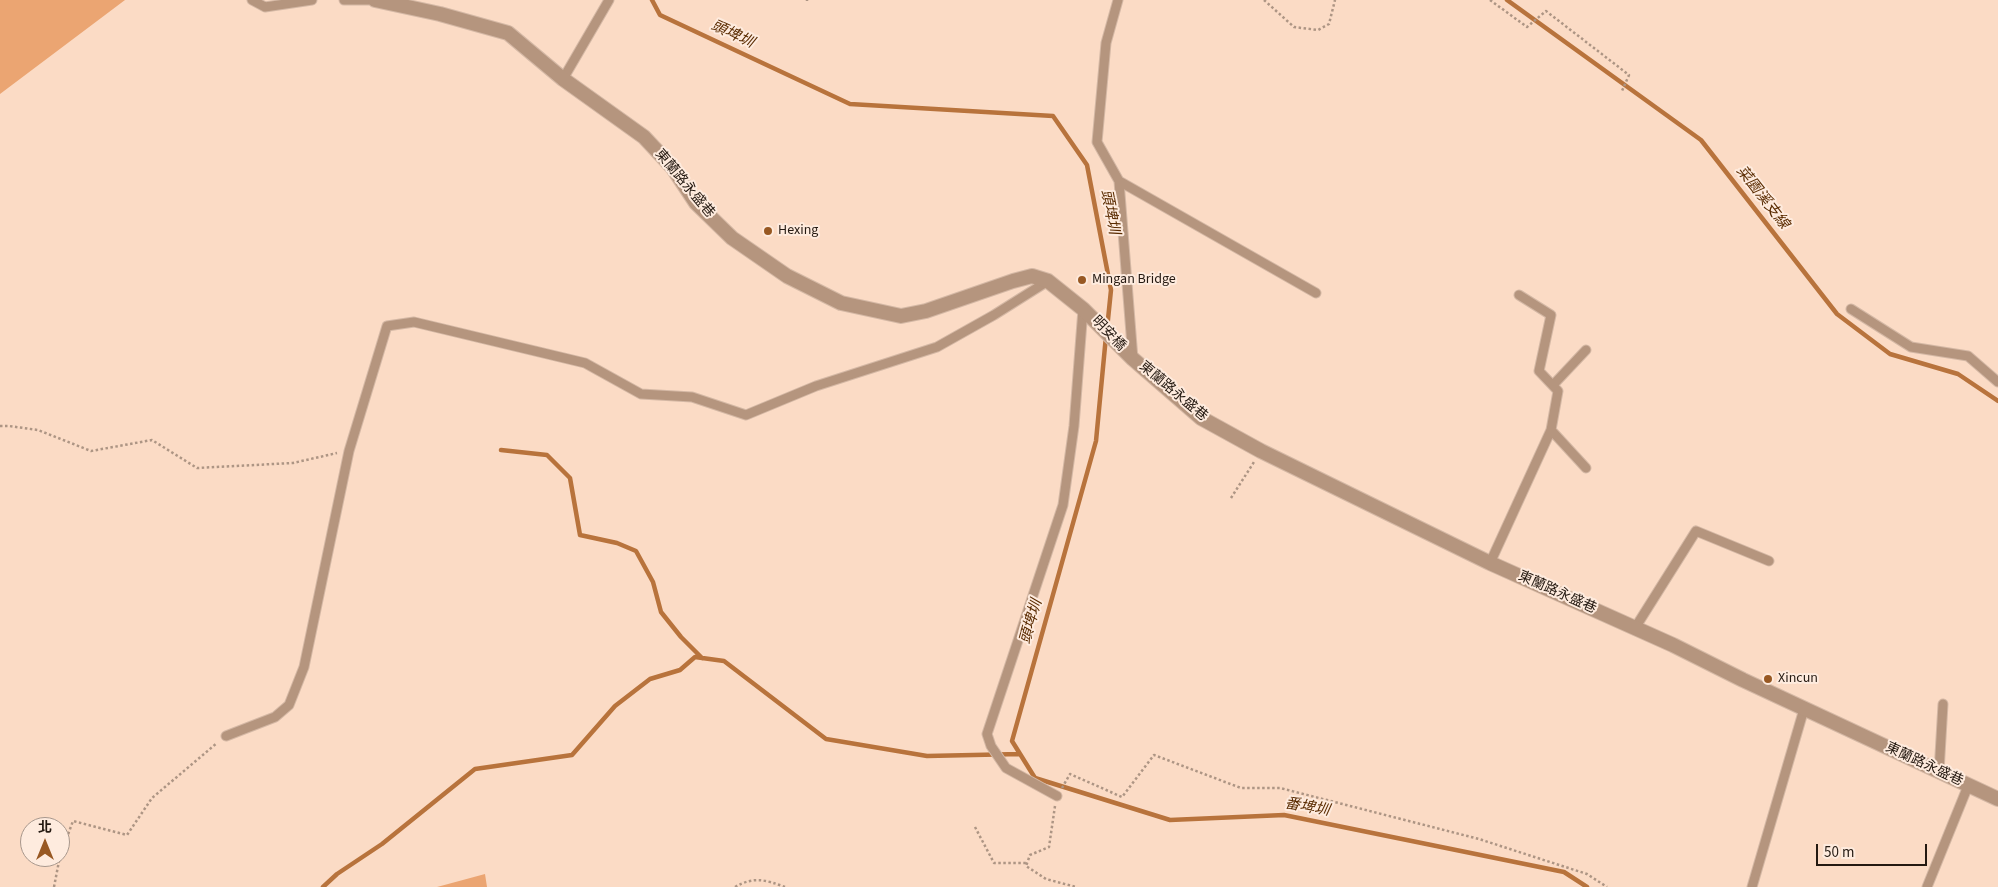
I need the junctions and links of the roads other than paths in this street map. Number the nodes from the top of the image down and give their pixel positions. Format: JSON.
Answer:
{"nodes":[{"id":1,"x":252,"y":0,"type":"edge"},
{"id":2,"x":312,"y":0,"type":"edge"},
{"id":3,"x":344,"y":0,"type":"edge"},
{"id":4,"x":376,"y":0,"type":"edge"},
{"id":5,"x":609,"y":0,"type":"edge"},
{"id":6,"x":1118,"y":0,"type":"edge"},
{"id":7,"x":563,"y":79,"type":"junction"},
{"id":8,"x":1119,"y":181,"type":"junction"},
{"id":9,"x":1048,"y":281,"type":"junction"},
{"id":10,"x":1316,"y":293,"type":"dead end"},
{"id":11,"x":1519,"y":295,"type":"dead end"},
{"id":12,"x":1083,"y":309,"type":"junction"},
{"id":13,"x":1851,"y":309,"type":"dead end"},
{"id":14,"x":1586,"y":350,"type":"dead end"},
{"id":15,"x":1133,"y":359,"type":"junction"},
{"id":16,"x":1998,"y":382,"type":"edge"},
{"id":17,"x":1553,"y":386,"type":"junction"},
{"id":18,"x":1551,"y":430,"type":"junction"},
{"id":19,"x":1586,"y":468,"type":"dead end"},
{"id":20,"x":1769,"y":561,"type":"dead end"},
{"id":21,"x":1490,"y":563,"type":"junction"},
{"id":22,"x":1635,"y":628,"type":"junction"},
{"id":23,"x":1943,"y":704,"type":"dead end"},
{"id":24,"x":1804,"y":709,"type":"junction"},
{"id":25,"x":226,"y":736,"type":"road end"},
{"id":26,"x":1939,"y":772,"type":"junction"},
{"id":27,"x":1968,"y":786,"type":"junction"},
{"id":28,"x":1057,"y":796,"type":"road end"},
{"id":29,"x":1998,"y":799,"type":"edge"},
{"id":30,"x":1752,"y":887,"type":"edge"},
{"id":31,"x":1927,"y":887,"type":"edge"}],
"edges":[{"from":1,"to":2,"type":"lane"},
{"from":3,"to":4,"type":"lane"},
{"from":4,"to":7,"type":"street","name":"東蘭路永盛巷"},
{"from":5,"to":7,"type":"lane"},
{"from":6,"to":8,"type":"lane"},
{"from":7,"to":9,"type":"street","name":"東蘭路永盛巷"},
{"from":8,"to":10,"type":"lane"},
{"from":8,"to":15,"type":"lane"},
{"from":9,"to":12,"type":"street"},
{"from":9,"to":25,"type":"lane"},
{"from":11,"to":17,"type":"lane"},
{"from":12,"to":15,"type":"street","name":"明安橋"},
{"from":12,"to":28,"type":"lane"},
{"from":13,"to":16,"type":"lane"},
{"from":14,"to":17,"type":"lane"},
{"from":15,"to":21,"type":"street","name":"東蘭路永盛巷"},
{"from":17,"to":18,"type":"lane"},
{"from":18,"to":19,"type":"lane"},
{"from":18,"to":21,"type":"lane"},
{"from":20,"to":22,"type":"lane"},
{"from":21,"to":22,"type":"street","name":"東蘭路永盛巷"},
{"from":22,"to":24,"type":"street","name":"東蘭路永盛巷"},
{"from":23,"to":26,"type":"lane"},
{"from":24,"to":26,"type":"street","name":"東蘭路永盛巷"},
{"from":24,"to":30,"type":"lane"},
{"from":26,"to":27,"type":"street","name":"東蘭路永盛巷"},
{"from":27,"to":29,"type":"street","name":"東蘭路永盛巷"},
{"from":27,"to":31,"type":"lane"}]}
